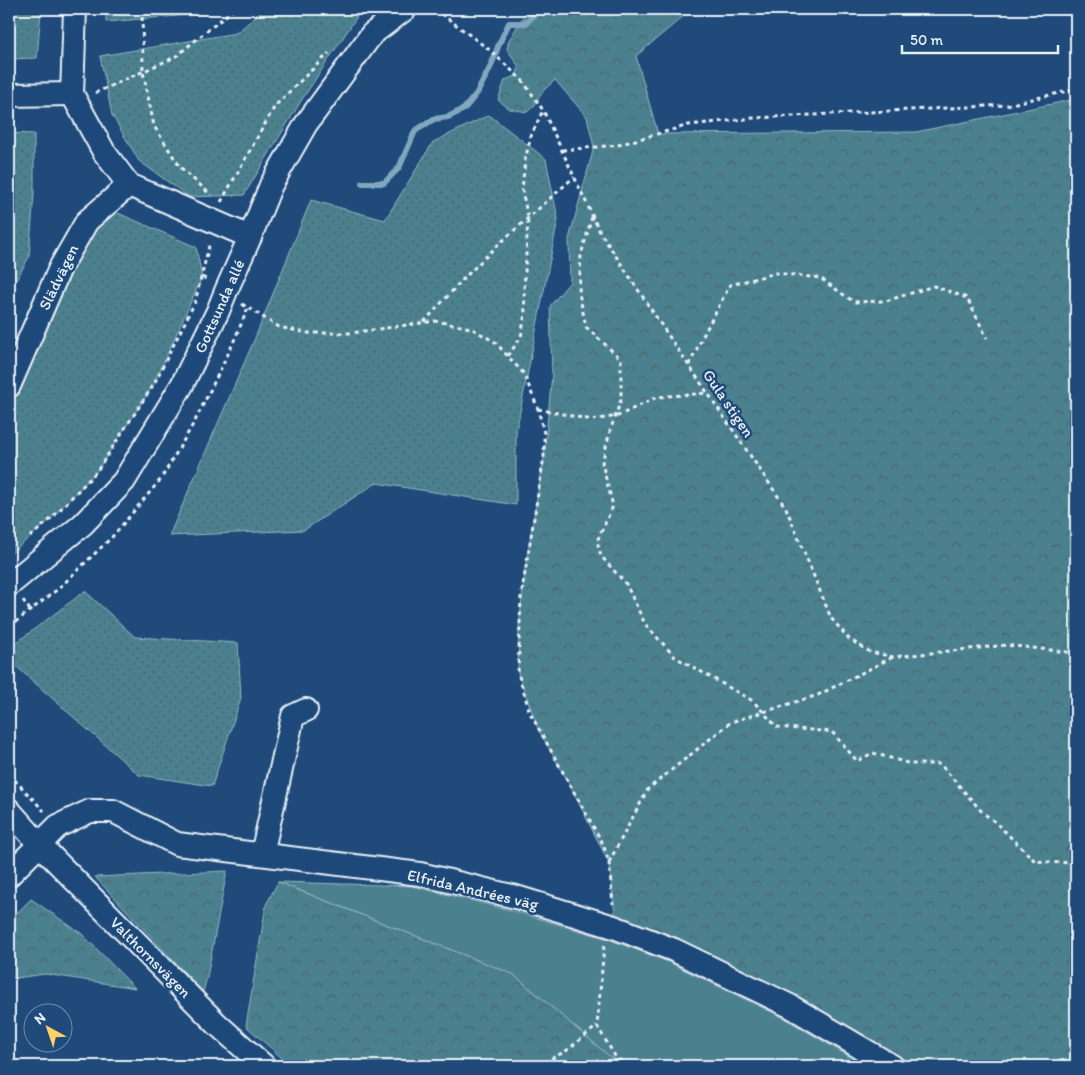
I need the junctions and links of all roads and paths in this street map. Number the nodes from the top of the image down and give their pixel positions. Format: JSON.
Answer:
{"nodes":[{"id":1,"x":75,"y":9,"type":"edge"},
{"id":2,"x":142,"y":9,"type":"edge"},
{"id":3,"x":234,"y":9,"type":"edge"},
{"id":4,"x":405,"y":9,"type":"edge"},
{"id":5,"x":435,"y":9,"type":"edge"},
{"id":6,"x":330,"y":52,"type":"dead end"},
{"id":7,"x":143,"y":72,"type":"junction"},
{"id":8,"x":1076,"y":89,"type":"edge"},
{"id":9,"x":72,"y":94,"type":"junction"},
{"id":10,"x":9,"y":96,"type":"edge"},
{"id":11,"x":543,"y":110,"type":"junction"},
{"id":12,"x":562,"y":150,"type":"junction"},
{"id":13,"x":574,"y":177,"type":"junction"},
{"id":14,"x":129,"y":185,"type":"junction"},
{"id":15,"x":218,"y":211,"type":"junction"},
{"id":16,"x":593,"y":216,"type":"junction"},
{"id":17,"x":528,"y":218,"type":"junction"},
{"id":18,"x":250,"y":237,"type":"junction"},
{"id":19,"x":226,"y":290,"type":"junction"},
{"id":20,"x":424,"y":323,"type":"junction"},
{"id":21,"x":987,"y":338,"type":"dead end"},
{"id":22,"x":508,"y":356,"type":"junction"},
{"id":23,"x":689,"y":366,"type":"junction"},
{"id":24,"x":9,"y":386,"type":"edge"},
{"id":25,"x":707,"y":393,"type":"junction"},
{"id":26,"x":538,"y":409,"type":"junction"},
{"id":27,"x":615,"y":417,"type":"junction"},
{"id":28,"x":30,"y":537,"type":"dead end"},
{"id":29,"x":16,"y":592,"type":"edge"},
{"id":30,"x":30,"y":610,"type":"dead end"},
{"id":31,"x":1076,"y":653,"type":"edge"},
{"id":32,"x":893,"y":657,"type":"junction"},
{"id":33,"x":306,"y":710,"type":"dead end"},
{"id":34,"x":763,"y":712,"type":"junction"},
{"id":35,"x":9,"y":774,"type":"edge"},
{"id":36,"x":9,"y":810,"type":"edge"},
{"id":37,"x":58,"y":826,"type":"junction"},
{"id":38,"x":40,"y":845,"type":"junction"},
{"id":39,"x":262,"y":854,"type":"junction"},
{"id":40,"x":1076,"y":861,"type":"edge"},
{"id":41,"x":609,"y":863,"type":"junction"},
{"id":42,"x":9,"y":875,"type":"edge"},
{"id":43,"x":614,"y":906,"type":"dead end"},
{"id":44,"x":604,"y":946,"type":"dead end"},
{"id":45,"x":597,"y":1026,"type":"junction"},
{"id":46,"x":264,"y":1066,"type":"edge"},
{"id":47,"x":538,"y":1066,"type":"edge"},
{"id":48,"x":626,"y":1066,"type":"edge"},
{"id":49,"x":892,"y":1066,"type":"edge"}],
"edges":[{"from":1,"to":9,"type":"street"},
{"from":2,"to":7,"type":"path"},
{"from":3,"to":7,"type":"path"},
{"from":4,"to":18,"type":"street","name":"Gottsunda allé"},
{"from":5,"to":11,"type":"path","name":"Gula stigen"},
{"from":6,"to":15,"type":"path"},
{"from":7,"to":9,"type":"path"},
{"from":7,"to":15,"type":"path"},
{"from":8,"to":12,"type":"path"},
{"from":9,"to":10,"type":"street"},
{"from":9,"to":14,"type":"street"},
{"from":11,"to":12,"type":"path","name":"Gula stigen"},
{"from":11,"to":17,"type":"path"},
{"from":12,"to":13,"type":"path","name":"Gula stigen"},
{"from":13,"to":16,"type":"path","name":"Gula stigen"},
{"from":13,"to":17,"type":"path"},
{"from":14,"to":15,"type":"street"},
{"from":14,"to":24,"type":"street","name":"Slädvägen"},
{"from":15,"to":18,"type":"street"},
{"from":15,"to":28,"type":"path"},
{"from":16,"to":23,"type":"path","name":"Gula stigen"},
{"from":16,"to":27,"type":"path"},
{"from":17,"to":20,"type":"path"},
{"from":17,"to":22,"type":"path"},
{"from":18,"to":19,"type":"street","name":"Gottsunda allé"},
{"from":19,"to":20,"type":"path"},
{"from":19,"to":29,"type":"street","name":"Gottsunda allé"},
{"from":20,"to":22,"type":"path"},
{"from":21,"to":23,"type":"path"},
{"from":22,"to":26,"type":"path"},
{"from":23,"to":25,"type":"path","name":"Gula stigen"},
{"from":25,"to":27,"type":"path"},
{"from":25,"to":32,"type":"path","name":"Gula stigen"},
{"from":26,"to":27,"type":"path"},
{"from":26,"to":41,"type":"path"},
{"from":27,"to":34,"type":"path"},
{"from":29,"to":30,"type":"path"},
{"from":31,"to":32,"type":"path","name":"Gula stigen"},
{"from":32,"to":34,"type":"path"},
{"from":33,"to":39,"type":"street"},
{"from":34,"to":40,"type":"path"},
{"from":34,"to":41,"type":"path"},
{"from":35,"to":37,"type":"path"},
{"from":36,"to":38,"type":"street","name":"Valthornsvägen"},
{"from":37,"to":38,"type":"street","name":"Elfrida Andrées väg"},
{"from":37,"to":39,"type":"street","name":"Elfrida Andrées väg"},
{"from":38,"to":42,"type":"street"},
{"from":38,"to":46,"type":"street","name":"Valthornsvägen"},
{"from":39,"to":49,"type":"street","name":"Elfrida Andrées väg"},
{"from":41,"to":43,"type":"path"},
{"from":44,"to":45,"type":"path"},
{"from":45,"to":47,"type":"path"},
{"from":45,"to":48,"type":"path"}]}
